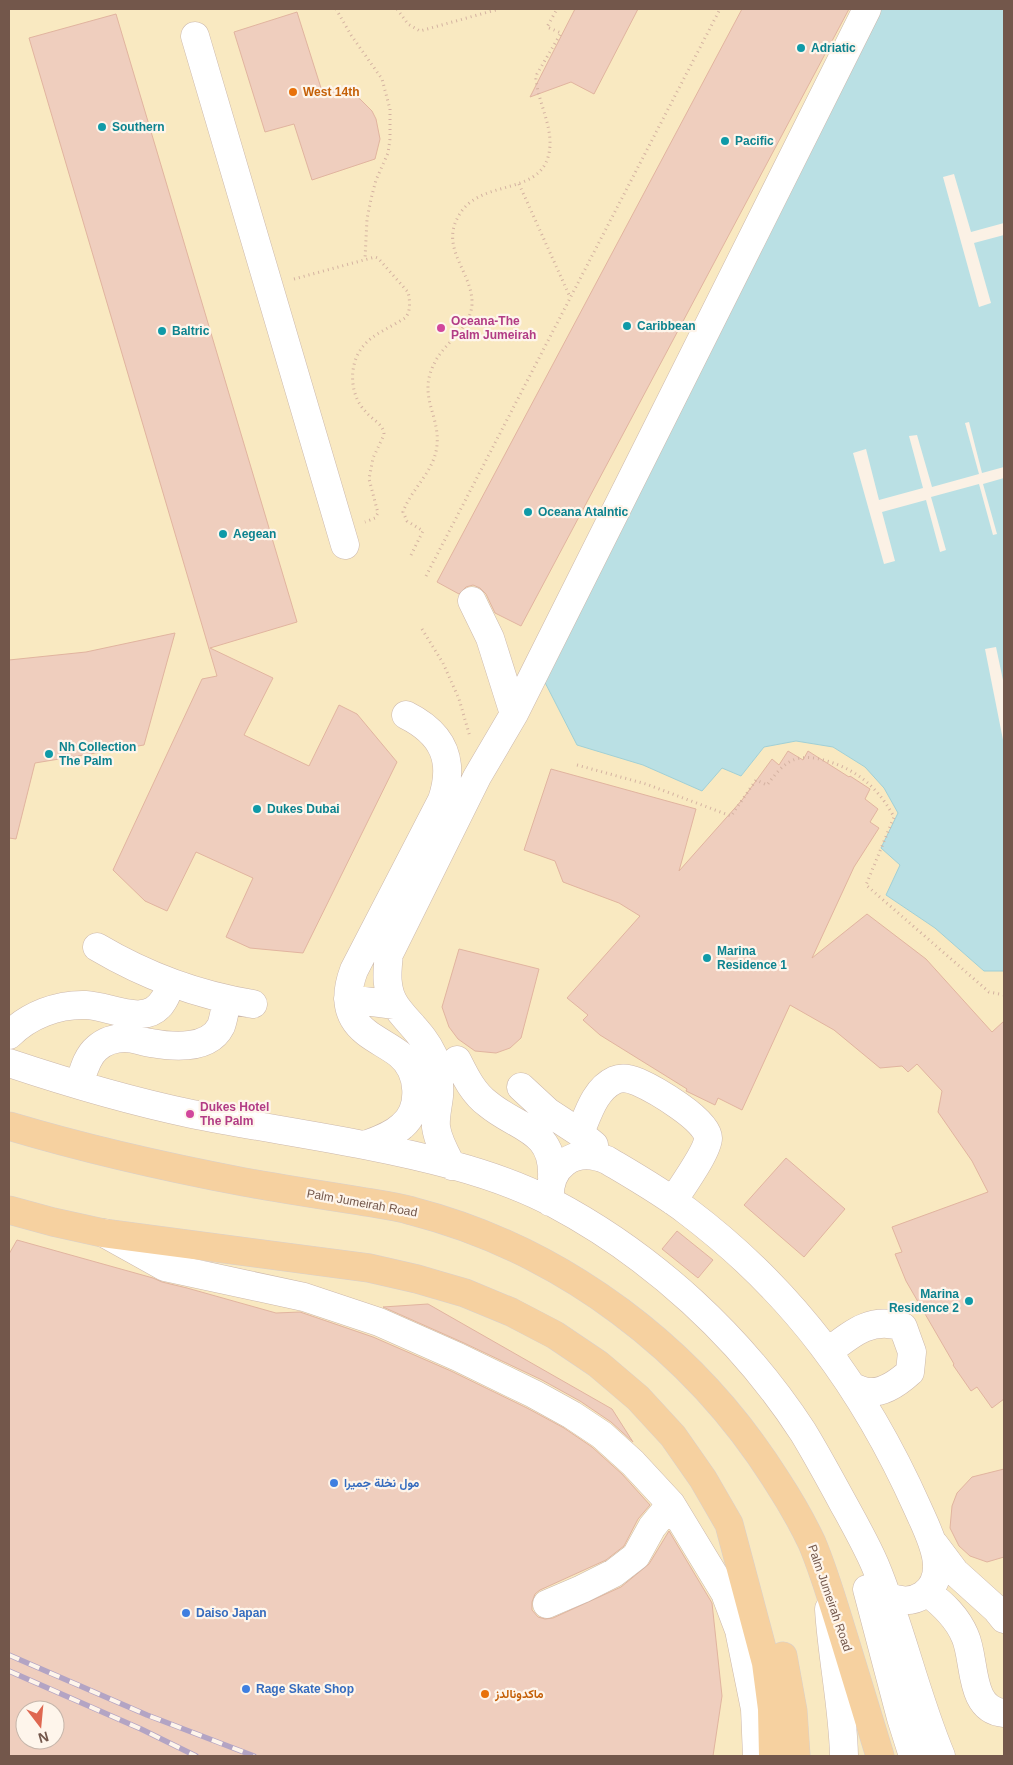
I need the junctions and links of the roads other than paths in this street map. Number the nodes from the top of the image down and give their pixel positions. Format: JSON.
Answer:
{"nodes":[{"id":1,"x":867,"y":9,"type":"edge"},
{"id":2,"x":195,"y":36,"type":"dead end"},
{"id":3,"x":343,"y":537,"type":"road end"},
{"id":4,"x":472,"y":601,"type":"dead end"},
{"id":5,"x":514,"y":714,"type":"junction"},
{"id":6,"x":406,"y":715,"type":"dead end"},
{"id":7,"x":97,"y":947,"type":"dead end"},
{"id":8,"x":171,"y":983,"type":"junction"},
{"id":9,"x":348,"y":999,"type":"junction"},
{"id":10,"x":227,"y":1000,"type":"junction"},
{"id":11,"x":254,"y":1004,"type":"dead end"},
{"id":12,"x":395,"y":1005,"type":"junction"},
{"id":13,"x":9,"y":1035,"type":"edge"},
{"id":14,"x":457,"y":1060,"type":"dead end"},
{"id":15,"x":9,"y":1063,"type":"edge"},
{"id":16,"x":78,"y":1085,"type":"junction"},
{"id":17,"x":521,"y":1087,"type":"dead end"},
{"id":18,"x":9,"y":1126,"type":"edge"},
{"id":19,"x":580,"y":1133,"type":"junction"},
{"id":20,"x":365,"y":1146,"type":"junction"},
{"id":21,"x":607,"y":1160,"type":"junction"},
{"id":22,"x":452,"y":1166,"type":"junction"},
{"id":23,"x":551,"y":1189,"type":"junction"},
{"id":24,"x":673,"y":1201,"type":"junction"},
{"id":25,"x":9,"y":1210,"type":"edge"},
{"id":26,"x":103,"y":1233,"type":"junction"},
{"id":27,"x":828,"y":1352,"type":"junction"},
{"id":28,"x":853,"y":1387,"type":"junction"},
{"id":29,"x":671,"y":1504,"type":"junction"},
{"id":30,"x":844,"y":1505,"type":"junction"},
{"id":31,"x":728,"y":1524,"type":"junction"},
{"id":32,"x":933,"y":1542,"type":"junction"},
{"id":33,"x":828,"y":1583,"type":"junction"},
{"id":34,"x":927,"y":1592,"type":"junction"},
{"id":35,"x":887,"y":1596,"type":"junction"},
{"id":36,"x":547,"y":1604,"type":"dead end"},
{"id":37,"x":1004,"y":1619,"type":"edge"},
{"id":38,"x":1004,"y":1713,"type":"edge"},
{"id":39,"x":757,"y":1756,"type":"edge"},
{"id":40,"x":773,"y":1756,"type":"edge"},
{"id":41,"x":796,"y":1756,"type":"edge"},
{"id":42,"x":844,"y":1756,"type":"edge"},
{"id":43,"x":880,"y":1756,"type":"edge"},
{"id":44,"x":913,"y":1756,"type":"edge"},
{"id":45,"x":941,"y":1756,"type":"edge"}],
"edges":[{"from":1,"to":5,"type":"street"},
{"from":2,"to":3,"type":"street"},
{"from":4,"to":5,"type":"street"},
{"from":5,"to":12,"type":"street"},
{"from":6,"to":9,"type":"street"},
{"from":7,"to":8,"type":"street"},
{"from":8,"to":10,"type":"street"},
{"from":8,"to":13,"type":"street"},
{"from":9,"to":12,"type":"street"},
{"from":9,"to":20,"type":"street"},
{"from":10,"to":11,"type":"street"},
{"from":10,"to":16,"type":"street"},
{"from":12,"to":22,"type":"street"},
{"from":14,"to":23,"type":"street"},
{"from":15,"to":16,"type":"street"},
{"from":16,"to":20,"type":"street"},
{"from":17,"to":19,"type":"street"},
{"from":18,"to":33,"type":"main road","name":"Palm Jumeirah Road"},
{"from":19,"to":21,"type":"street"},
{"from":19,"to":24,"type":"street"},
{"from":20,"to":22,"type":"street"},
{"from":21,"to":23,"type":"street"},
{"from":21,"to":24,"type":"street"},
{"from":22,"to":23,"type":"street"},
{"from":23,"to":30,"type":"street"},
{"from":24,"to":27,"type":"street"},
{"from":25,"to":26,"type":"main road"},
{"from":26,"to":29,"type":"street"},
{"from":26,"to":31,"type":"main road"},
{"from":27,"to":28,"type":"street"},
{"from":27,"to":28,"type":"street"},
{"from":28,"to":32,"type":"street"},
{"from":29,"to":36,"type":"street"},
{"from":29,"to":39,"type":"street"},
{"from":30,"to":35,"type":"street"},
{"from":30,"to":44,"type":"street"},
{"from":31,"to":40,"type":"main road"},
{"from":31,"to":41,"type":"main road"},
{"from":32,"to":34,"type":"street"},
{"from":32,"to":37,"type":"street"},
{"from":33,"to":42,"type":"street"},
{"from":33,"to":43,"type":"main road","name":"Palm Jumeirah Road"},
{"from":34,"to":35,"type":"street"},
{"from":34,"to":38,"type":"street"},
{"from":35,"to":45,"type":"street"}]}
